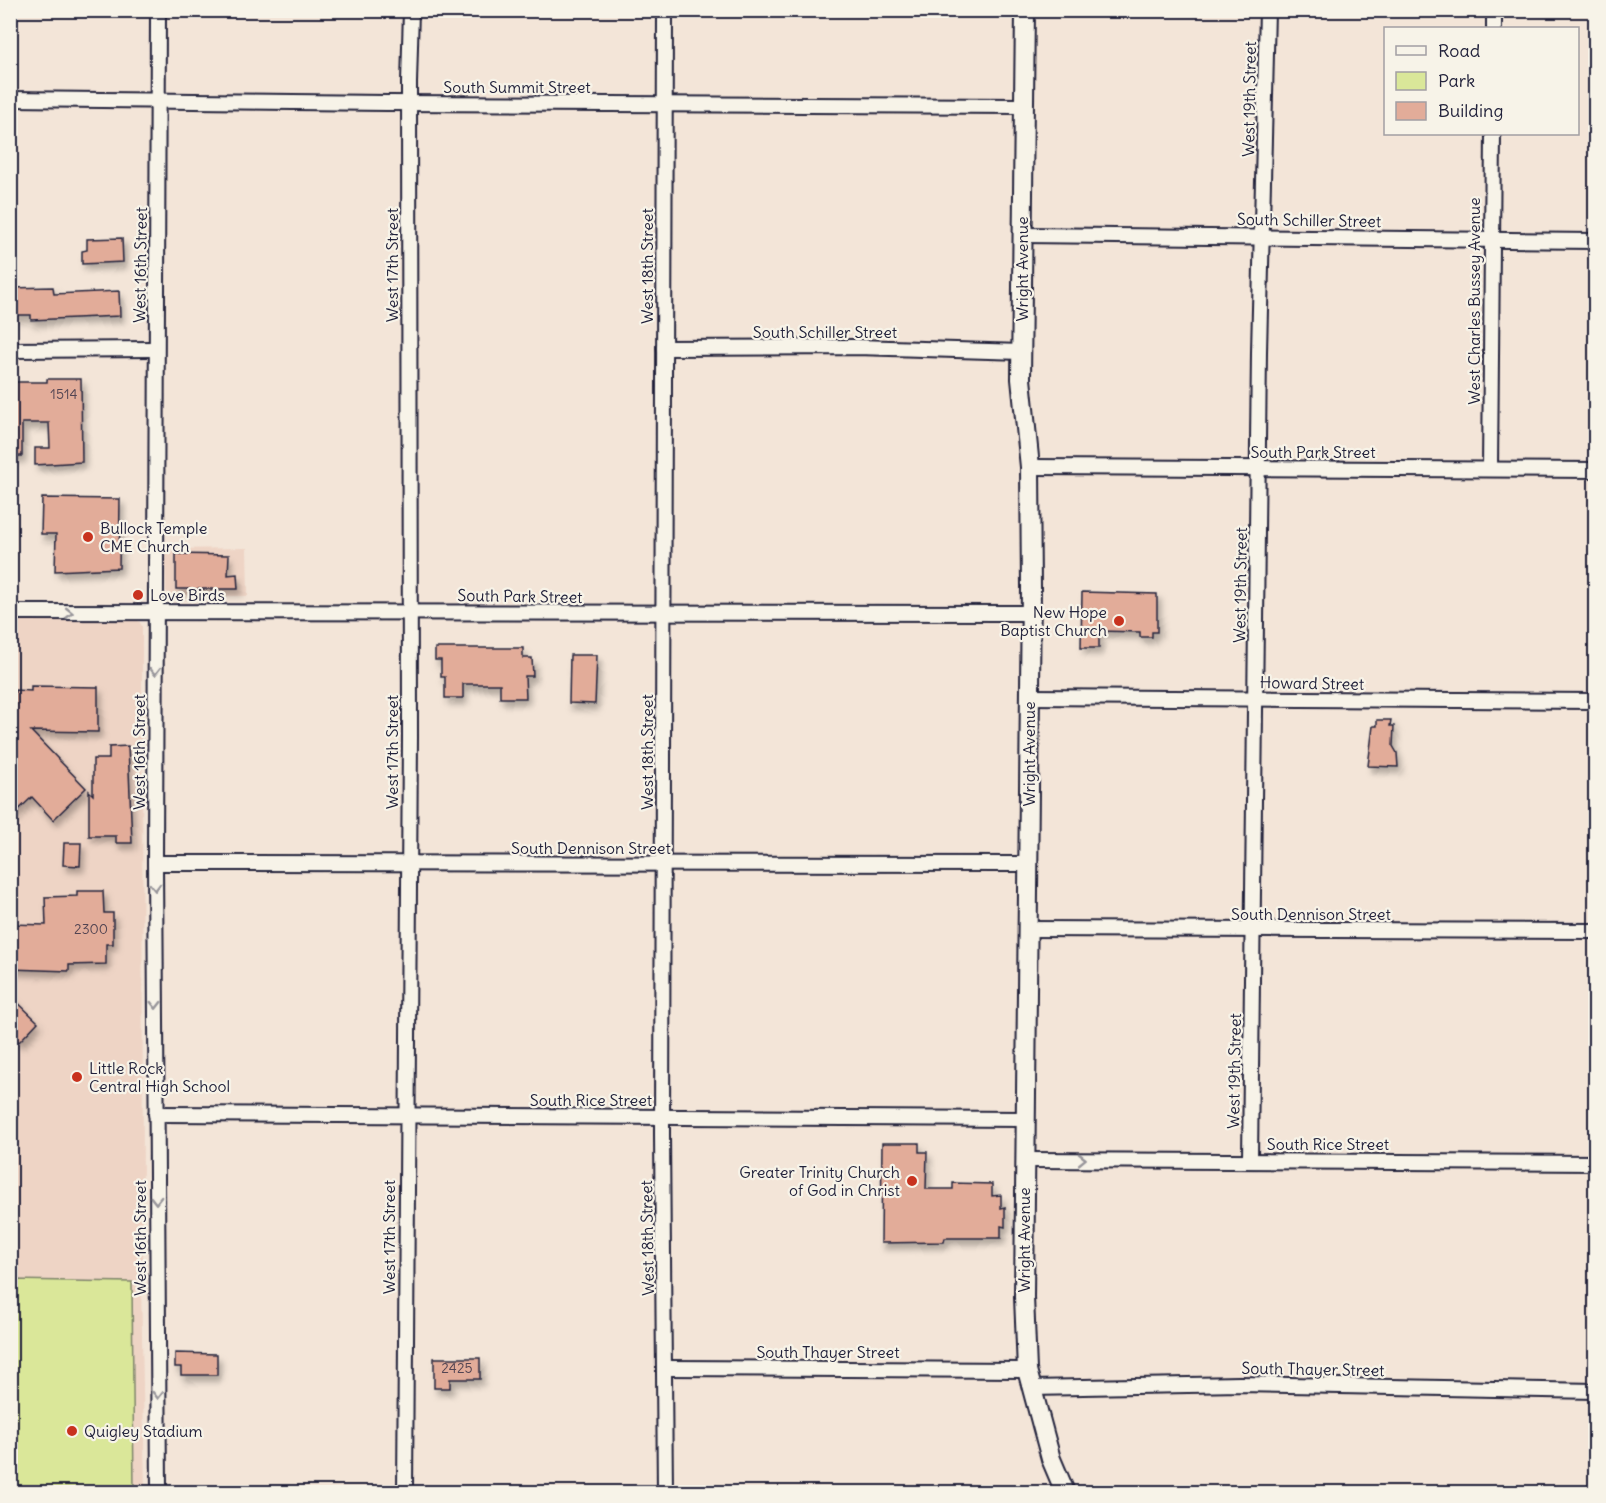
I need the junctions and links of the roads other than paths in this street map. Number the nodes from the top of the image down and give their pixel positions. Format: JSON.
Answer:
{"nodes":[{"id":1,"x":158,"y":10,"type":"edge"},
{"id":2,"x":411,"y":10,"type":"edge"},
{"id":3,"x":665,"y":10,"type":"edge"},
{"id":4,"x":1025,"y":10,"type":"edge"},
{"id":5,"x":1267,"y":10,"type":"edge"},
{"id":6,"x":1494,"y":10,"type":"edge"},
{"id":7,"x":1494,"y":27,"type":"edge"},
{"id":8,"x":10,"y":99,"type":"edge"},
{"id":9,"x":157,"y":100,"type":"junction"},
{"id":10,"x":409,"y":103,"type":"junction"},
{"id":11,"x":664,"y":104,"type":"junction"},
{"id":12,"x":1023,"y":106,"type":"junction"},
{"id":13,"x":1493,"y":135,"type":"edge"},
{"id":14,"x":1022,"y":235,"type":"junction"},
{"id":15,"x":1263,"y":236,"type":"junction"},
{"id":16,"x":1490,"y":240,"type":"junction"},
{"id":17,"x":1596,"y":241,"type":"edge"},
{"id":18,"x":664,"y":348,"type":"junction"},
{"id":19,"x":10,"y":350,"type":"edge"},
{"id":20,"x":155,"y":350,"type":"junction"},
{"id":21,"x":1022,"y":352,"type":"junction"},
{"id":22,"x":1029,"y":467,"type":"junction"},
{"id":23,"x":1258,"y":468,"type":"junction"},
{"id":24,"x":1490,"y":469,"type":"junction"},
{"id":25,"x":1596,"y":470,"type":"edge"},
{"id":26,"x":408,"y":611,"type":"junction"},
{"id":27,"x":10,"y":612,"type":"edge"},
{"id":28,"x":155,"y":612,"type":"junction"},
{"id":29,"x":1029,"y":613,"type":"junction"},
{"id":30,"x":664,"y":614,"type":"junction"},
{"id":31,"x":1029,"y":697,"type":"junction"},
{"id":32,"x":1255,"y":699,"type":"junction"},
{"id":33,"x":1596,"y":702,"type":"edge"},
{"id":34,"x":155,"y":863,"type":"junction"},
{"id":35,"x":408,"y":864,"type":"junction"},
{"id":36,"x":663,"y":864,"type":"junction"},
{"id":37,"x":1028,"y":864,"type":"junction"},
{"id":38,"x":1027,"y":930,"type":"junction"},
{"id":39,"x":1254,"y":930,"type":"junction"},
{"id":40,"x":1596,"y":931,"type":"edge"},
{"id":41,"x":156,"y":1114,"type":"junction"},
{"id":42,"x":406,"y":1116,"type":"junction"},
{"id":43,"x":662,"y":1117,"type":"junction"},
{"id":44,"x":1026,"y":1119,"type":"junction"},
{"id":45,"x":1024,"y":1160,"type":"junction"},
{"id":46,"x":1250,"y":1160,"type":"junction"},
{"id":47,"x":1596,"y":1163,"type":"edge"},
{"id":48,"x":665,"y":1368,"type":"junction"},
{"id":49,"x":1027,"y":1370,"type":"junction"},
{"id":50,"x":1031,"y":1388,"type":"junction"},
{"id":51,"x":1596,"y":1391,"type":"edge"},
{"id":52,"x":159,"y":1492,"type":"edge"},
{"id":53,"x":405,"y":1492,"type":"edge"},
{"id":54,"x":665,"y":1492,"type":"edge"},
{"id":55,"x":1065,"y":1492,"type":"edge"}],
"edges":[{"from":1,"to":9,"type":"street","name":"West 16th Street"},
{"from":2,"to":10,"type":"street","name":"West 17th Street"},
{"from":3,"to":11,"type":"street","name":"West 18th Street"},
{"from":4,"to":12,"type":"main road","name":"Wright Avenue"},
{"from":5,"to":15,"type":"street","name":"West 19th Street"},
{"from":6,"to":7,"type":"street"},
{"from":8,"to":9,"type":"street","name":"South Summit Street"},
{"from":9,"to":10,"type":"street","name":"South Summit Street"},
{"from":9,"to":20,"type":"street","name":"West 16th Street"},
{"from":10,"to":11,"type":"street","name":"South Summit Street"},
{"from":10,"to":26,"type":"street","name":"West 17th Street"},
{"from":11,"to":12,"type":"street","name":"South Summit Street"},
{"from":11,"to":18,"type":"street","name":"West 18th Street"},
{"from":12,"to":14,"type":"main road","name":"Wright Avenue"},
{"from":13,"to":16,"type":"street","name":"West Charles Bussey Avenue"},
{"from":14,"to":15,"type":"street","name":"South Schiller Street"},
{"from":14,"to":21,"type":"main road","name":"Wright Avenue"},
{"from":15,"to":16,"type":"street","name":"South Schiller Street"},
{"from":15,"to":23,"type":"street","name":"West 19th Street"},
{"from":16,"to":17,"type":"street","name":"South Schiller Street"},
{"from":16,"to":24,"type":"street","name":"West Charles Bussey Avenue"},
{"from":18,"to":21,"type":"street","name":"South Schiller Street"},
{"from":18,"to":30,"type":"street","name":"West 18th Street"},
{"from":19,"to":20,"type":"street"},
{"from":20,"to":28,"type":"street","name":"West 16th Street"},
{"from":21,"to":22,"type":"main road","name":"Wright Avenue"},
{"from":22,"to":23,"type":"street","name":"South Park Street"},
{"from":22,"to":29,"type":"main road","name":"Wright Avenue"},
{"from":23,"to":24,"type":"street","name":"South Park Street"},
{"from":23,"to":32,"type":"street","name":"West 19th Street"},
{"from":24,"to":25,"type":"street","name":"South Park Street"},
{"from":26,"to":28,"type":"street","name":"South Park Street"},
{"from":26,"to":30,"type":"street","name":"South Park Street"},
{"from":26,"to":35,"type":"street","name":"West 17th Street"},
{"from":27,"to":28,"type":"street","name":"South Park Street","one_way":true},
{"from":28,"to":34,"type":"street","name":"West 16th Street","one_way":true},
{"from":29,"to":30,"type":"street","name":"South Park Street"},
{"from":29,"to":31,"type":"main road","name":"Wright Avenue"},
{"from":30,"to":36,"type":"street","name":"West 18th Street"},
{"from":31,"to":32,"type":"street","name":"Howard Street"},
{"from":31,"to":37,"type":"main road","name":"Wright Avenue"},
{"from":32,"to":33,"type":"street","name":"Howard Street"},
{"from":32,"to":39,"type":"street","name":"West 19th Street"},
{"from":34,"to":35,"type":"street","name":"South Dennison Street"},
{"from":34,"to":41,"type":"street","name":"West 16th Street","one_way":true},
{"from":35,"to":36,"type":"street","name":"South Dennison Street"},
{"from":35,"to":42,"type":"street","name":"West 17th Street"},
{"from":36,"to":37,"type":"street","name":"South Dennison Street"},
{"from":36,"to":43,"type":"street","name":"West 18th Street"},
{"from":37,"to":38,"type":"main road","name":"Wright Avenue"},
{"from":38,"to":39,"type":"street","name":"South Dennison Street"},
{"from":38,"to":44,"type":"main road","name":"Wright Avenue"},
{"from":39,"to":40,"type":"street","name":"South Dennison Street"},
{"from":39,"to":46,"type":"street","name":"West 19th Street"},
{"from":41,"to":42,"type":"street","name":"South Rice Street"},
{"from":41,"to":52,"type":"street","name":"West 16th Street","one_way":true},
{"from":42,"to":43,"type":"street","name":"South Rice Street"},
{"from":42,"to":53,"type":"street","name":"West 17th Street"},
{"from":43,"to":44,"type":"street","name":"South Rice Street"},
{"from":43,"to":48,"type":"street","name":"West 18th Street"},
{"from":44,"to":45,"type":"main road","name":"Wright Avenue"},
{"from":45,"to":46,"type":"street","name":"South Rice Street","one_way":true},
{"from":45,"to":49,"type":"main road","name":"Wright Avenue"},
{"from":46,"to":47,"type":"street","name":"South Rice Street"},
{"from":48,"to":49,"type":"street","name":"South Thayer Street"},
{"from":48,"to":54,"type":"street","name":"West 18th Street"},
{"from":49,"to":50,"type":"main road","name":"Wright Avenue"},
{"from":50,"to":51,"type":"street","name":"South Thayer Street"},
{"from":50,"to":55,"type":"main road","name":"Wright Avenue"}]}
